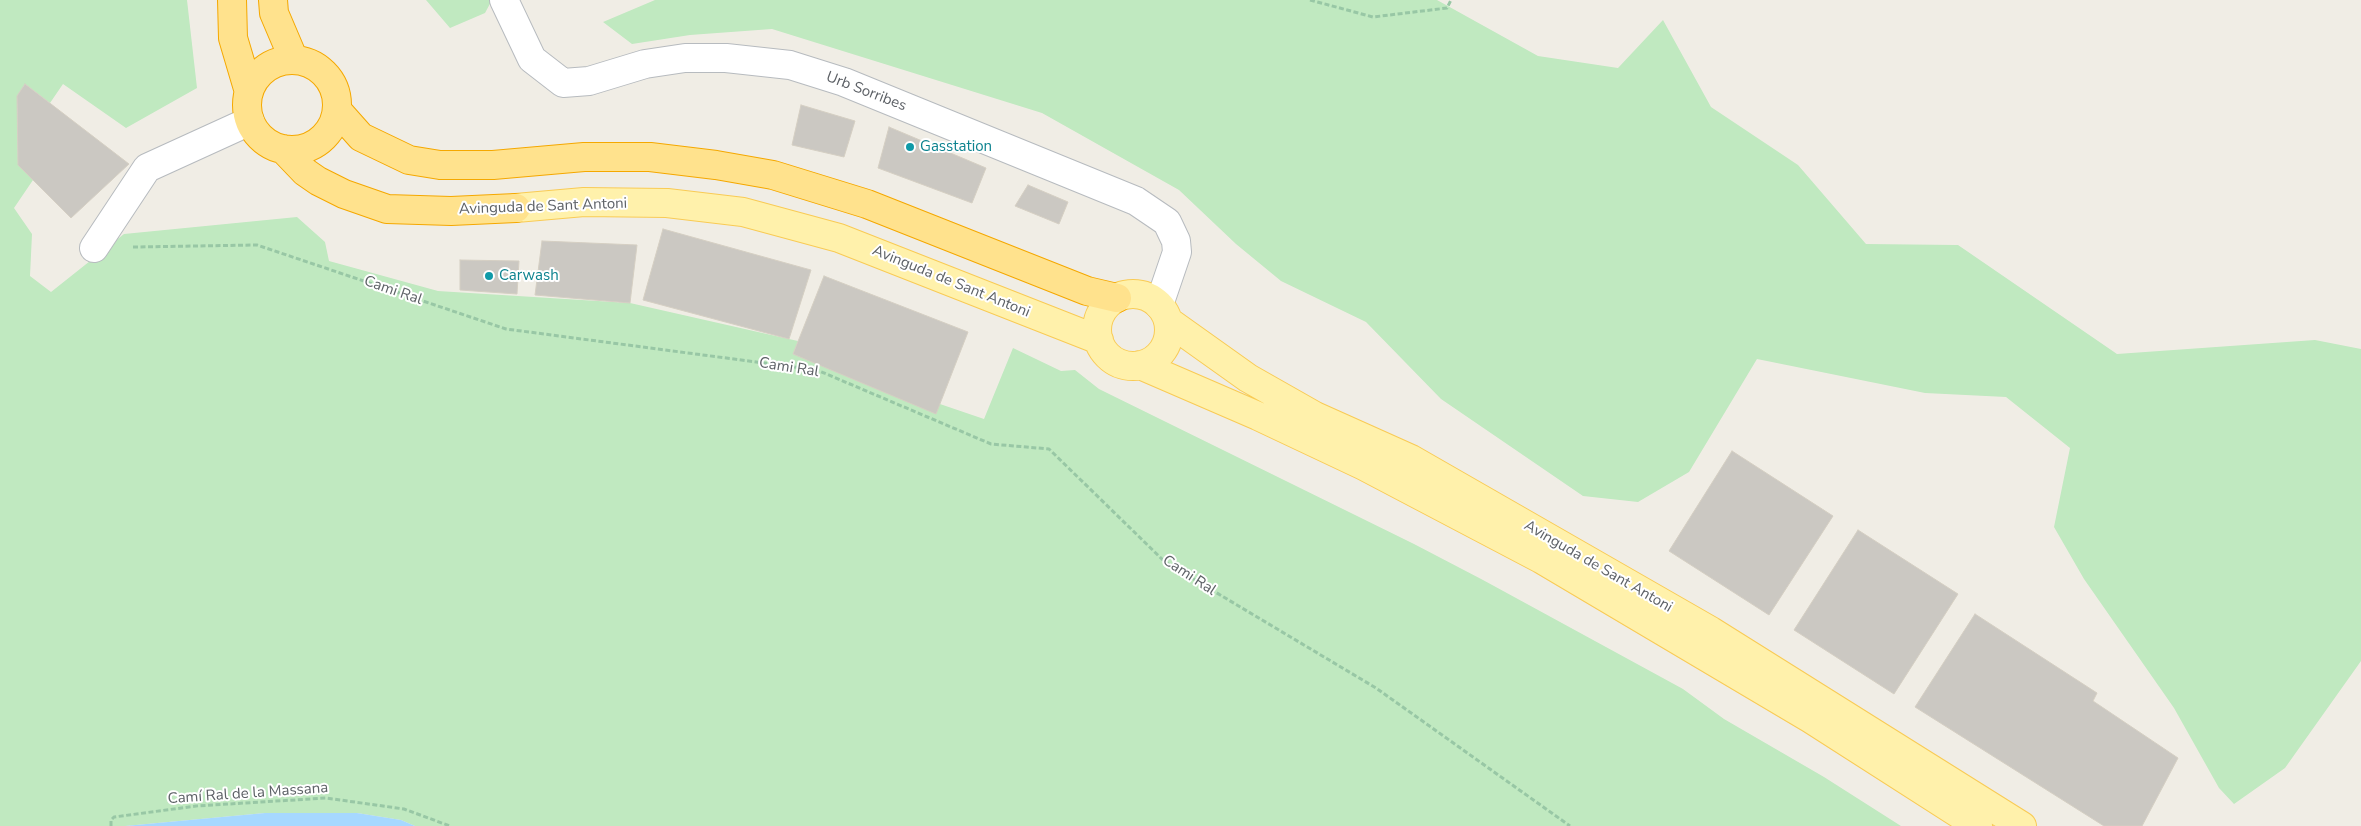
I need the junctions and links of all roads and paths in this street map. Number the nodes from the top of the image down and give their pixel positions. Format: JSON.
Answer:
{"nodes":[{"id":1,"x":232,"y":0,"type":"edge"},
{"id":2,"x":273,"y":0,"type":"edge"},
{"id":3,"x":504,"y":0,"type":"edge"},
{"id":4,"x":1310,"y":0,"type":"edge"},
{"id":5,"x":1451,"y":0,"type":"edge"},
{"id":6,"x":294,"y":60,"type":"junction"},
{"id":7,"x":249,"y":92,"type":"junction"},
{"id":8,"x":337,"y":110,"type":"junction"},
{"id":9,"x":250,"y":122,"type":"junction"},
{"id":10,"x":284,"y":149,"type":"junction"},
{"id":11,"x":516,"y":208,"type":"joint"},
{"id":12,"x":94,"y":248,"type":"joint"},
{"id":13,"x":1117,"y":298,"type":"junction"},
{"id":14,"x":1163,"y":313,"type":"junction"},
{"id":15,"x":1099,"y":340,"type":"junction"},
{"id":16,"x":1140,"y":365,"type":"junction"},
{"id":17,"x":111,"y":826,"type":"edge"},
{"id":18,"x":450,"y":826,"type":"edge"},
{"id":19,"x":1570,"y":826,"type":"edge"},
{"id":20,"x":1978,"y":826,"type":"edge"},
{"id":21,"x":2022,"y":826,"type":"edge"}],
"edges":[{"from":1,"to":7,"type":"highway"},
{"from":2,"to":6,"type":"highway"},
{"from":3,"to":14,"type":"street","name":"Urb Sorribes"},
{"from":4,"to":5,"type":"path"},
{"from":6,"to":7,"type":"highway"},
{"from":6,"to":8,"type":"highway"},
{"from":7,"to":9,"type":"highway"},
{"from":8,"to":10,"type":"highway"},
{"from":8,"to":13,"type":"highway"},
{"from":9,"to":10,"type":"highway"},
{"from":9,"to":12,"type":"street"},
{"from":10,"to":11,"type":"highway","name":"Avinguda de Sant Antoni"},
{"from":11,"to":15,"type":"main road","name":"Avinguda de Sant Antoni"},
{"from":12,"to":19,"type":"path","name":"Cami Ral"},
{"from":13,"to":14,"type":"main road"},
{"from":13,"to":15,"type":"main road"},
{"from":14,"to":16,"type":"main road"},
{"from":14,"to":21,"type":"main road","name":"Avinguda de Sant Antoni"},
{"from":15,"to":16,"type":"main road"},
{"from":16,"to":20,"type":"main road","name":"Avinguda de Sant Antoni"},
{"from":17,"to":18,"type":"path","name":"Camí Ral de la Massana"}]}
